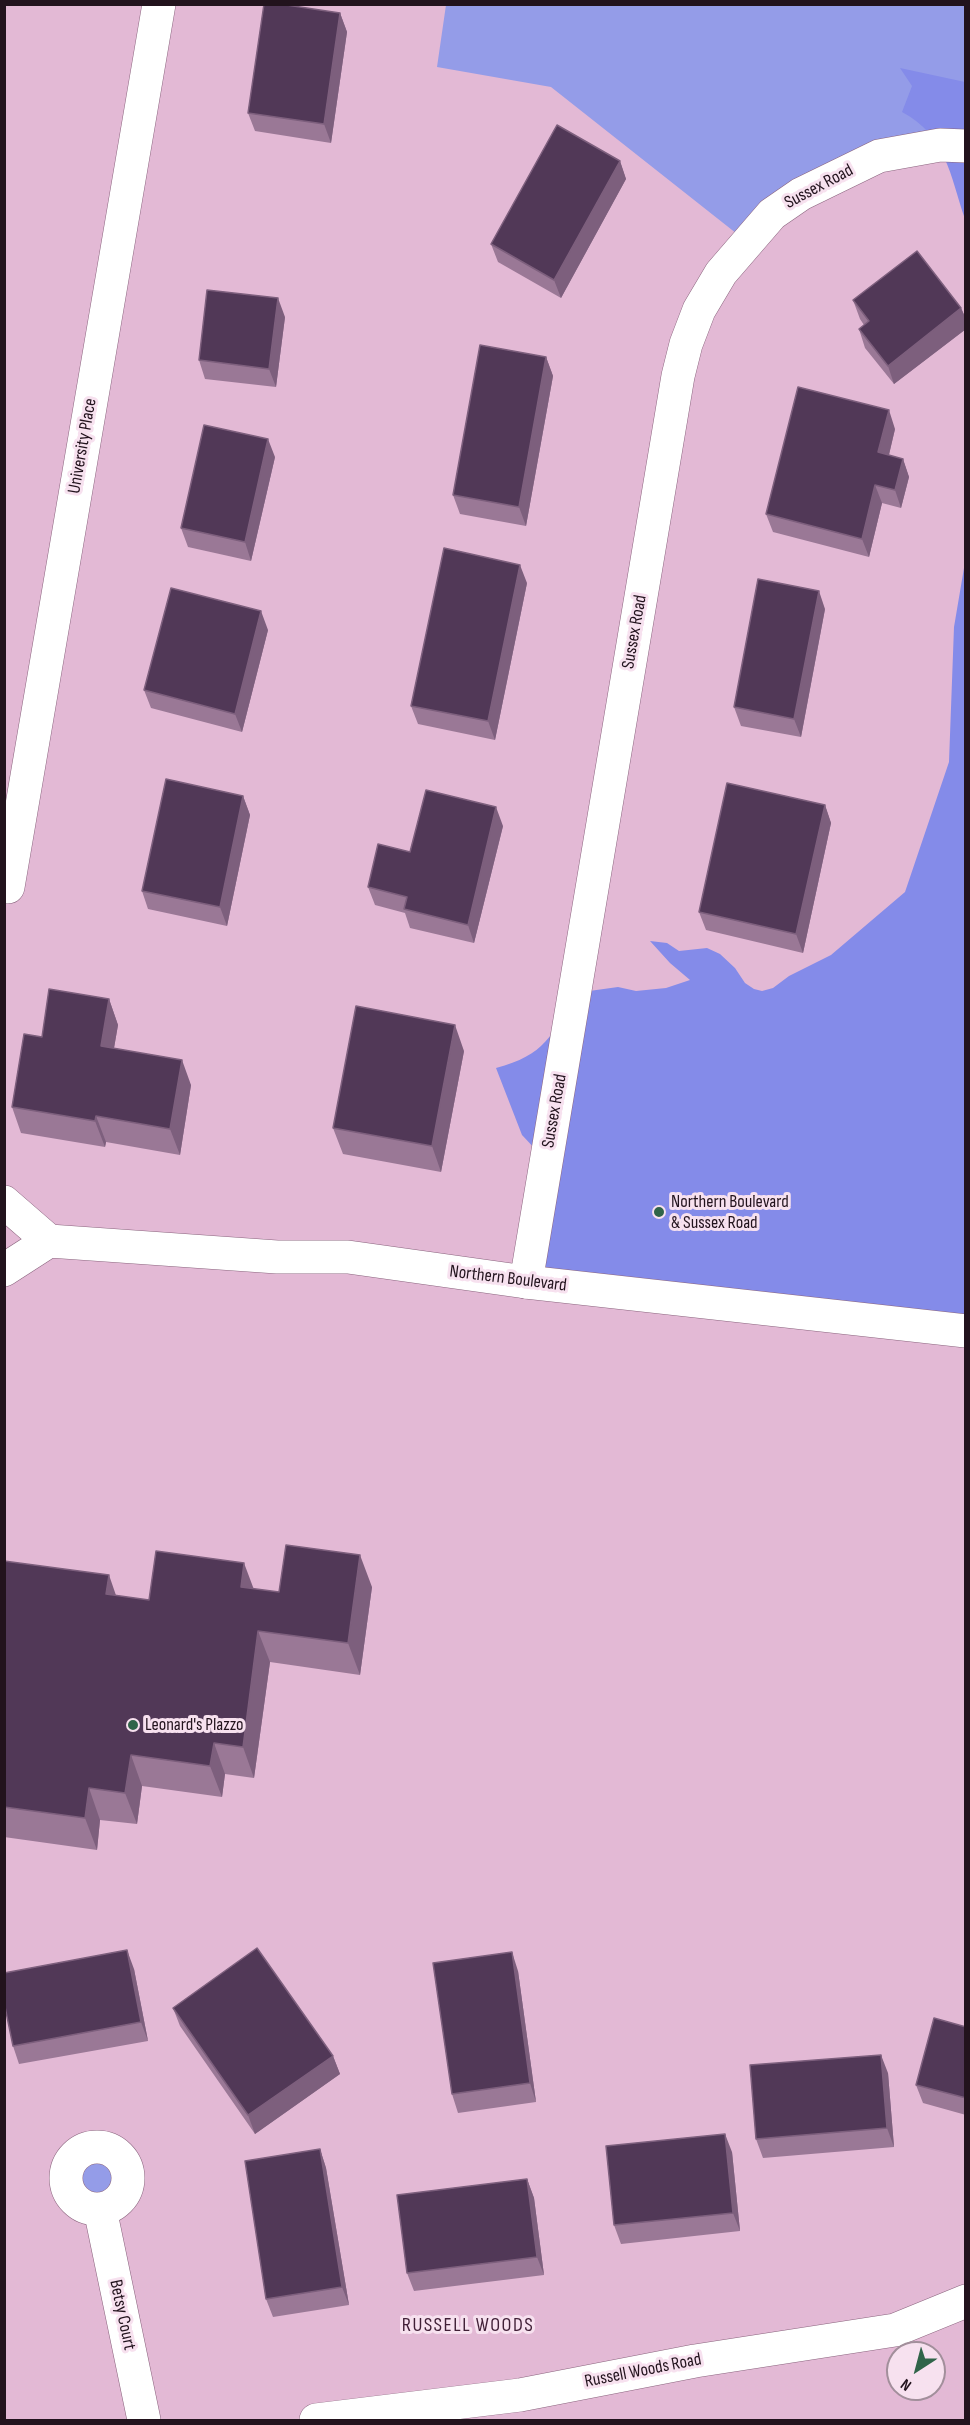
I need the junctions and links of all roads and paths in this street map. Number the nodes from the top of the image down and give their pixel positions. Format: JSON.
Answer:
{"nodes":[{"id":1,"x":159,"y":4,"type":"edge"},
{"id":2,"x":966,"y":146,"type":"edge"},
{"id":3,"x":8,"y":887,"type":"dead end"},
{"id":4,"x":4,"y":1202,"type":"edge"},
{"id":5,"x":49,"y":1241,"type":"junction"},
{"id":6,"x":4,"y":1270,"type":"edge"},
{"id":7,"x":526,"y":1282,"type":"junction"},
{"id":8,"x":966,"y":1331,"type":"edge"},
{"id":9,"x":100,"y":2209,"type":"dead end"},
{"id":10,"x":966,"y":2301,"type":"edge"},
{"id":11,"x":144,"y":2421,"type":"edge"},
{"id":12,"x":316,"y":2421,"type":"edge"}],
"edges":[{"from":1,"to":3,"type":"street","name":"University Place"},
{"from":2,"to":7,"type":"street","name":"Sussex Road"},
{"from":4,"to":5,"type":"street"},
{"from":5,"to":6,"type":"street"},
{"from":5,"to":7,"type":"street","name":"Northern Boulevard"},
{"from":7,"to":8,"type":"street","name":"Northern Boulevard"},
{"from":9,"to":11,"type":"street","name":"Betsy Court"},
{"from":10,"to":12,"type":"street","name":"Russell Woods Road"}]}
